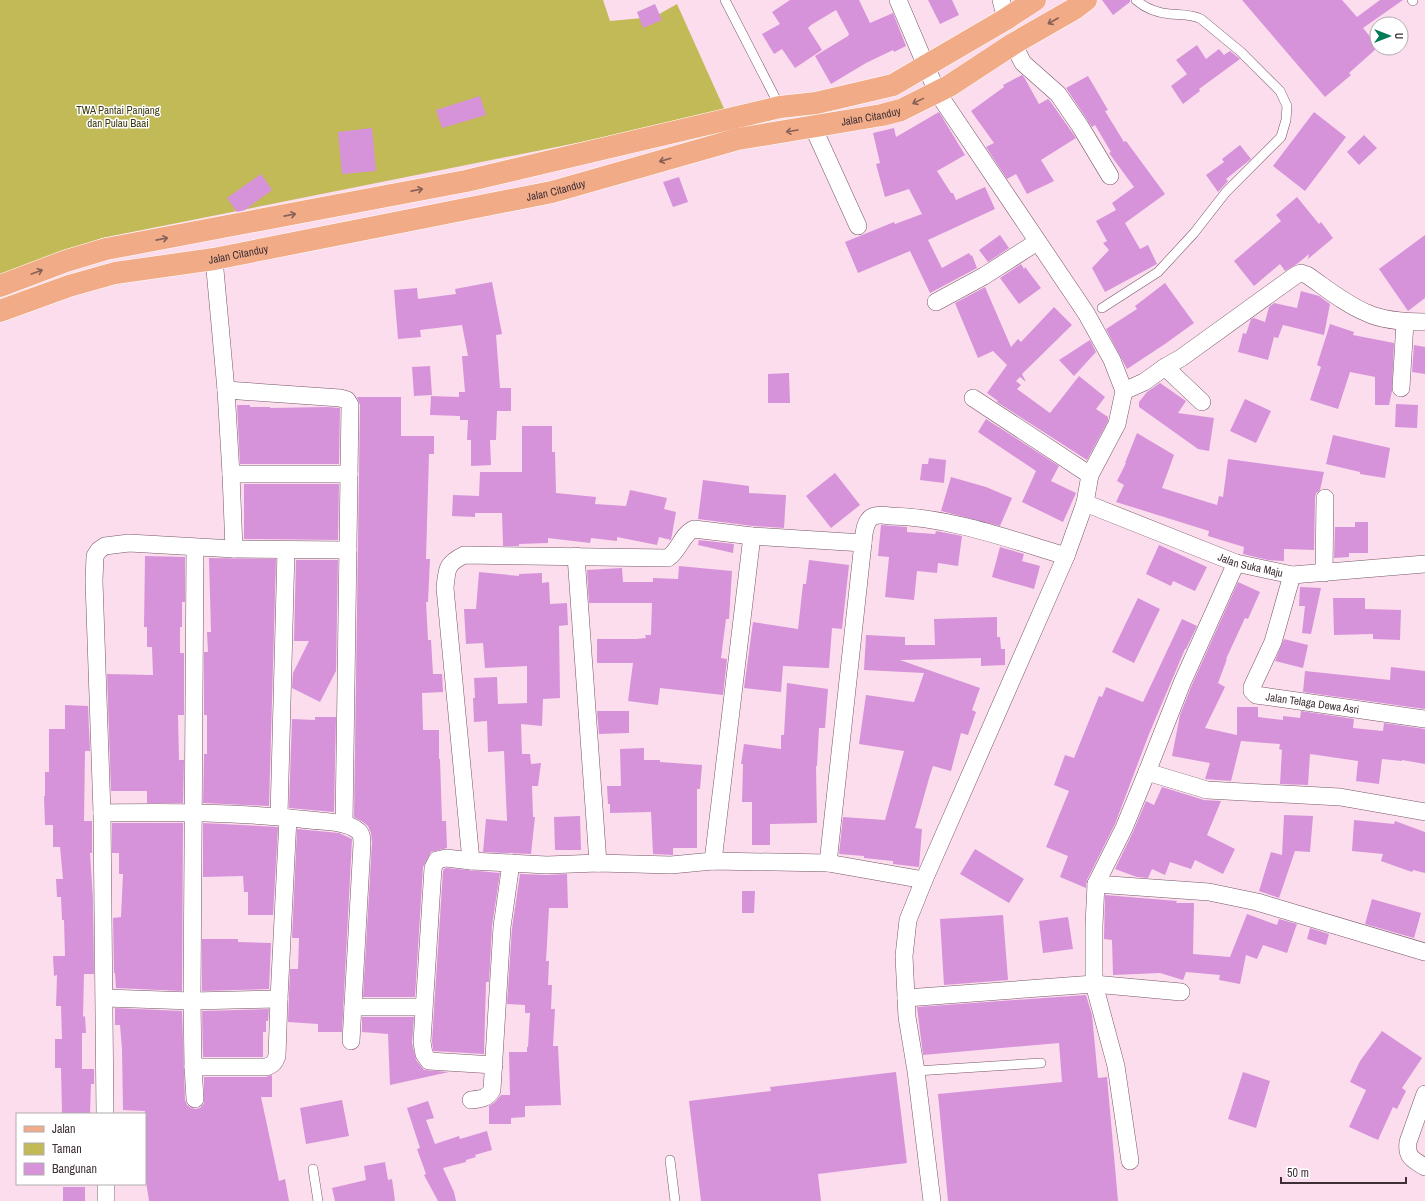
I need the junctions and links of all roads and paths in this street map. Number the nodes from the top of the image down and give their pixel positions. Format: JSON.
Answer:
{"nodes":[{"id":1,"x":725,"y":0,"type":"edge"},
{"id":2,"x":898,"y":0,"type":"edge"},
{"id":3,"x":1034,"y":0,"type":"edge"},
{"id":4,"x":1086,"y":0,"type":"edge"},
{"id":5,"x":1136,"y":0,"type":"edge"},
{"id":6,"x":1004,"y":9,"type":"edge"},
{"id":7,"x":1013,"y":44,"type":"junction"},
{"id":8,"x":926,"y":66,"type":"junction"},
{"id":9,"x":937,"y":92,"type":"junction"},
{"id":10,"x":780,"y":107,"type":"junction"},
{"id":11,"x":813,"y":127,"type":"junction"},
{"id":12,"x":1110,"y":176,"type":"dead end"},
{"id":13,"x":858,"y":226,"type":"dead end"},
{"id":14,"x":1037,"y":242,"type":"junction"},
{"id":15,"x":106,"y":249,"type":"junction"},
{"id":16,"x":214,"y":258,"type":"junction"},
{"id":17,"x":115,"y":273,"type":"junction"},
{"id":18,"x":0,"y":286,"type":"edge"},
{"id":19,"x":936,"y":302,"type":"dead end"},
{"id":20,"x":1102,"y":308,"type":"dead end"},
{"id":21,"x":0,"y":311,"type":"edge"},
{"id":22,"x":1405,"y":322,"type":"junction"},
{"id":23,"x":1425,"y":322,"type":"edge"},
{"id":24,"x":1165,"y":367,"type":"junction"},
{"id":25,"x":1401,"y":388,"type":"dead end"},
{"id":26,"x":226,"y":390,"type":"junction"},
{"id":27,"x":1124,"y":390,"type":"junction"},
{"id":28,"x":973,"y":398,"type":"dead end"},
{"id":29,"x":1202,"y":402,"type":"dead end"},
{"id":30,"x":231,"y":474,"type":"junction"},
{"id":31,"x":349,"y":474,"type":"junction"},
{"id":32,"x":1090,"y":475,"type":"junction"},
{"id":33,"x":1325,"y":498,"type":"dead end"},
{"id":34,"x":1085,"y":503,"type":"junction"},
{"id":35,"x":752,"y":536,"type":"junction"},
{"id":36,"x":863,"y":543,"type":"junction"},
{"id":37,"x":194,"y":548,"type":"junction"},
{"id":38,"x":234,"y":549,"type":"junction"},
{"id":39,"x":286,"y":550,"type":"junction"},
{"id":40,"x":348,"y":550,"type":"junction"},
{"id":41,"x":576,"y":556,"type":"junction"},
{"id":42,"x":1066,"y":556,"type":"junction"},
{"id":43,"x":1236,"y":563,"type":"junction"},
{"id":44,"x":1425,"y":564,"type":"edge"},
{"id":45,"x":1324,"y":573,"type":"junction"},
{"id":46,"x":1292,"y":575,"type":"junction"},
{"id":47,"x":1425,"y":719,"type":"edge"},
{"id":48,"x":1148,"y":772,"type":"junction"},
{"id":49,"x":102,"y":812,"type":"junction"},
{"id":50,"x":194,"y":812,"type":"junction"},
{"id":51,"x":1425,"y":812,"type":"edge"},
{"id":52,"x":283,"y":817,"type":"junction"},
{"id":53,"x":344,"y":824,"type":"junction"},
{"id":54,"x":471,"y":861,"type":"junction"},
{"id":55,"x":713,"y":861,"type":"junction"},
{"id":56,"x":510,"y":863,"type":"junction"},
{"id":57,"x":598,"y":863,"type":"junction"},
{"id":58,"x":828,"y":863,"type":"junction"},
{"id":59,"x":924,"y":880,"type":"junction"},
{"id":60,"x":1096,"y":884,"type":"junction"},
{"id":61,"x":1425,"y":952,"type":"edge"},
{"id":62,"x":1094,"y":984,"type":"junction"},
{"id":63,"x":1181,"y":992,"type":"dead end"},
{"id":64,"x":105,"y":998,"type":"junction"},
{"id":65,"x":906,"y":998,"type":"junction"},
{"id":66,"x":279,"y":999,"type":"junction"},
{"id":67,"x":192,"y":1001,"type":"junction"},
{"id":68,"x":353,"y":1007,"type":"junction"},
{"id":69,"x":423,"y":1007,"type":"junction"},
{"id":70,"x":351,"y":1040,"type":"dead end"},
{"id":71,"x":1041,"y":1063,"type":"dead end"},
{"id":72,"x":494,"y":1065,"type":"junction"},
{"id":73,"x":193,"y":1067,"type":"junction"},
{"id":74,"x":916,"y":1071,"type":"junction"},
{"id":75,"x":1425,"y":1094,"type":"edge"},
{"id":76,"x":195,"y":1099,"type":"dead end"},
{"id":77,"x":471,"y":1100,"type":"dead end"},
{"id":78,"x":105,"y":1113,"type":"edge"},
{"id":79,"x":670,"y":1160,"type":"dead end"},
{"id":80,"x":1130,"y":1161,"type":"dead end"},
{"id":81,"x":1425,"y":1167,"type":"edge"},
{"id":82,"x":313,"y":1170,"type":"dead end"},
{"id":83,"x":106,"y":1185,"type":"edge"},
{"id":84,"x":106,"y":1201,"type":"edge"},
{"id":85,"x":318,"y":1201,"type":"edge"},
{"id":86,"x":675,"y":1201,"type":"edge"},
{"id":87,"x":932,"y":1201,"type":"edge"}],
"edges":[{"from":1,"to":10,"type":"lane"},
{"from":2,"to":8,"type":"street"},
{"from":3,"to":6,"type":"main road"},
{"from":4,"to":7,"type":"main road","name":"Jalan Citanduy","one_way":true},
{"from":5,"to":20,"type":"lane"},
{"from":6,"to":8,"type":"main road"},
{"from":7,"to":9,"type":"main road","name":"Jalan Citanduy"},
{"from":7,"to":12,"type":"street"},
{"from":8,"to":9,"type":"street"},
{"from":8,"to":10,"type":"main road"},
{"from":9,"to":11,"type":"main road","name":"Jalan Citanduy","one_way":true},
{"from":9,"to":14,"type":"street"},
{"from":15,"to":10,"type":"main road","one_way":true},
{"from":11,"to":13,"type":"street"},
{"from":11,"to":16,"type":"main road","name":"Jalan Citanduy","one_way":true},
{"from":14,"to":19,"type":"street"},
{"from":14,"to":27,"type":"street"},
{"from":15,"to":17,"type":"main road"},
{"from":18,"to":15,"type":"main road","one_way":true},
{"from":16,"to":17,"type":"main road","name":"Jalan Citanduy"},
{"from":16,"to":26,"type":"street"},
{"from":17,"to":21,"type":"main road","name":"Jalan Citanduy"},
{"from":22,"to":23,"type":"street"},
{"from":22,"to":24,"type":"street"},
{"from":22,"to":25,"type":"street"},
{"from":24,"to":27,"type":"street"},
{"from":24,"to":29,"type":"street"},
{"from":26,"to":30,"type":"street"},
{"from":26,"to":31,"type":"street"},
{"from":27,"to":32,"type":"street"},
{"from":28,"to":32,"type":"street"},
{"from":30,"to":31,"type":"street"},
{"from":30,"to":38,"type":"street"},
{"from":31,"to":40,"type":"street"},
{"from":32,"to":34,"type":"street"},
{"from":33,"to":45,"type":"street"},
{"from":34,"to":42,"type":"street"},
{"from":34,"to":43,"type":"street","name":"Jalan Suka Maju"},
{"from":35,"to":36,"type":"street"},
{"from":35,"to":41,"type":"street"},
{"from":35,"to":55,"type":"street"},
{"from":36,"to":42,"type":"street"},
{"from":36,"to":58,"type":"street"},
{"from":37,"to":38,"type":"street"},
{"from":37,"to":49,"type":"street"},
{"from":37,"to":50,"type":"street"},
{"from":38,"to":39,"type":"street"},
{"from":39,"to":40,"type":"street"},
{"from":39,"to":52,"type":"street"},
{"from":40,"to":53,"type":"street"},
{"from":41,"to":54,"type":"street"},
{"from":41,"to":57,"type":"street"},
{"from":42,"to":59,"type":"street"},
{"from":43,"to":46,"type":"street","name":"Jalan Suka Maju"},
{"from":43,"to":48,"type":"street"},
{"from":44,"to":45,"type":"street","name":"Jalan Suka Maju"},
{"from":45,"to":46,"type":"street","name":"Jalan Suka Maju"},
{"from":46,"to":47,"type":"street","name":"Jalan Telaga Dewa Asri"},
{"from":48,"to":51,"type":"street"},
{"from":48,"to":60,"type":"street"},
{"from":49,"to":50,"type":"street"},
{"from":49,"to":64,"type":"street"},
{"from":50,"to":52,"type":"street"},
{"from":50,"to":67,"type":"street"},
{"from":52,"to":53,"type":"street"},
{"from":52,"to":66,"type":"street"},
{"from":53,"to":68,"type":"street"},
{"from":54,"to":56,"type":"street"},
{"from":54,"to":69,"type":"street"},
{"from":55,"to":57,"type":"street"},
{"from":55,"to":58,"type":"street"},
{"from":56,"to":57,"type":"street"},
{"from":56,"to":72,"type":"street"},
{"from":58,"to":59,"type":"street"},
{"from":59,"to":65,"type":"street"},
{"from":60,"to":61,"type":"street"},
{"from":60,"to":62,"type":"street"},
{"from":62,"to":63,"type":"street"},
{"from":62,"to":65,"type":"street"},
{"from":62,"to":80,"type":"street"},
{"from":64,"to":67,"type":"street"},
{"from":64,"to":78,"type":"street"},
{"from":65,"to":74,"type":"street"},
{"from":66,"to":67,"type":"street"},
{"from":66,"to":73,"type":"street"},
{"from":67,"to":73,"type":"street"},
{"from":68,"to":69,"type":"street"},
{"from":68,"to":70,"type":"street"},
{"from":69,"to":72,"type":"street"},
{"from":71,"to":74,"type":"lane"},
{"from":72,"to":77,"type":"street"},
{"from":73,"to":76,"type":"street"},
{"from":74,"to":87,"type":"street"},
{"from":75,"to":81,"type":"street"},
{"from":79,"to":86,"type":"lane"},
{"from":82,"to":85,"type":"lane"},
{"from":83,"to":84,"type":"street"}]}
